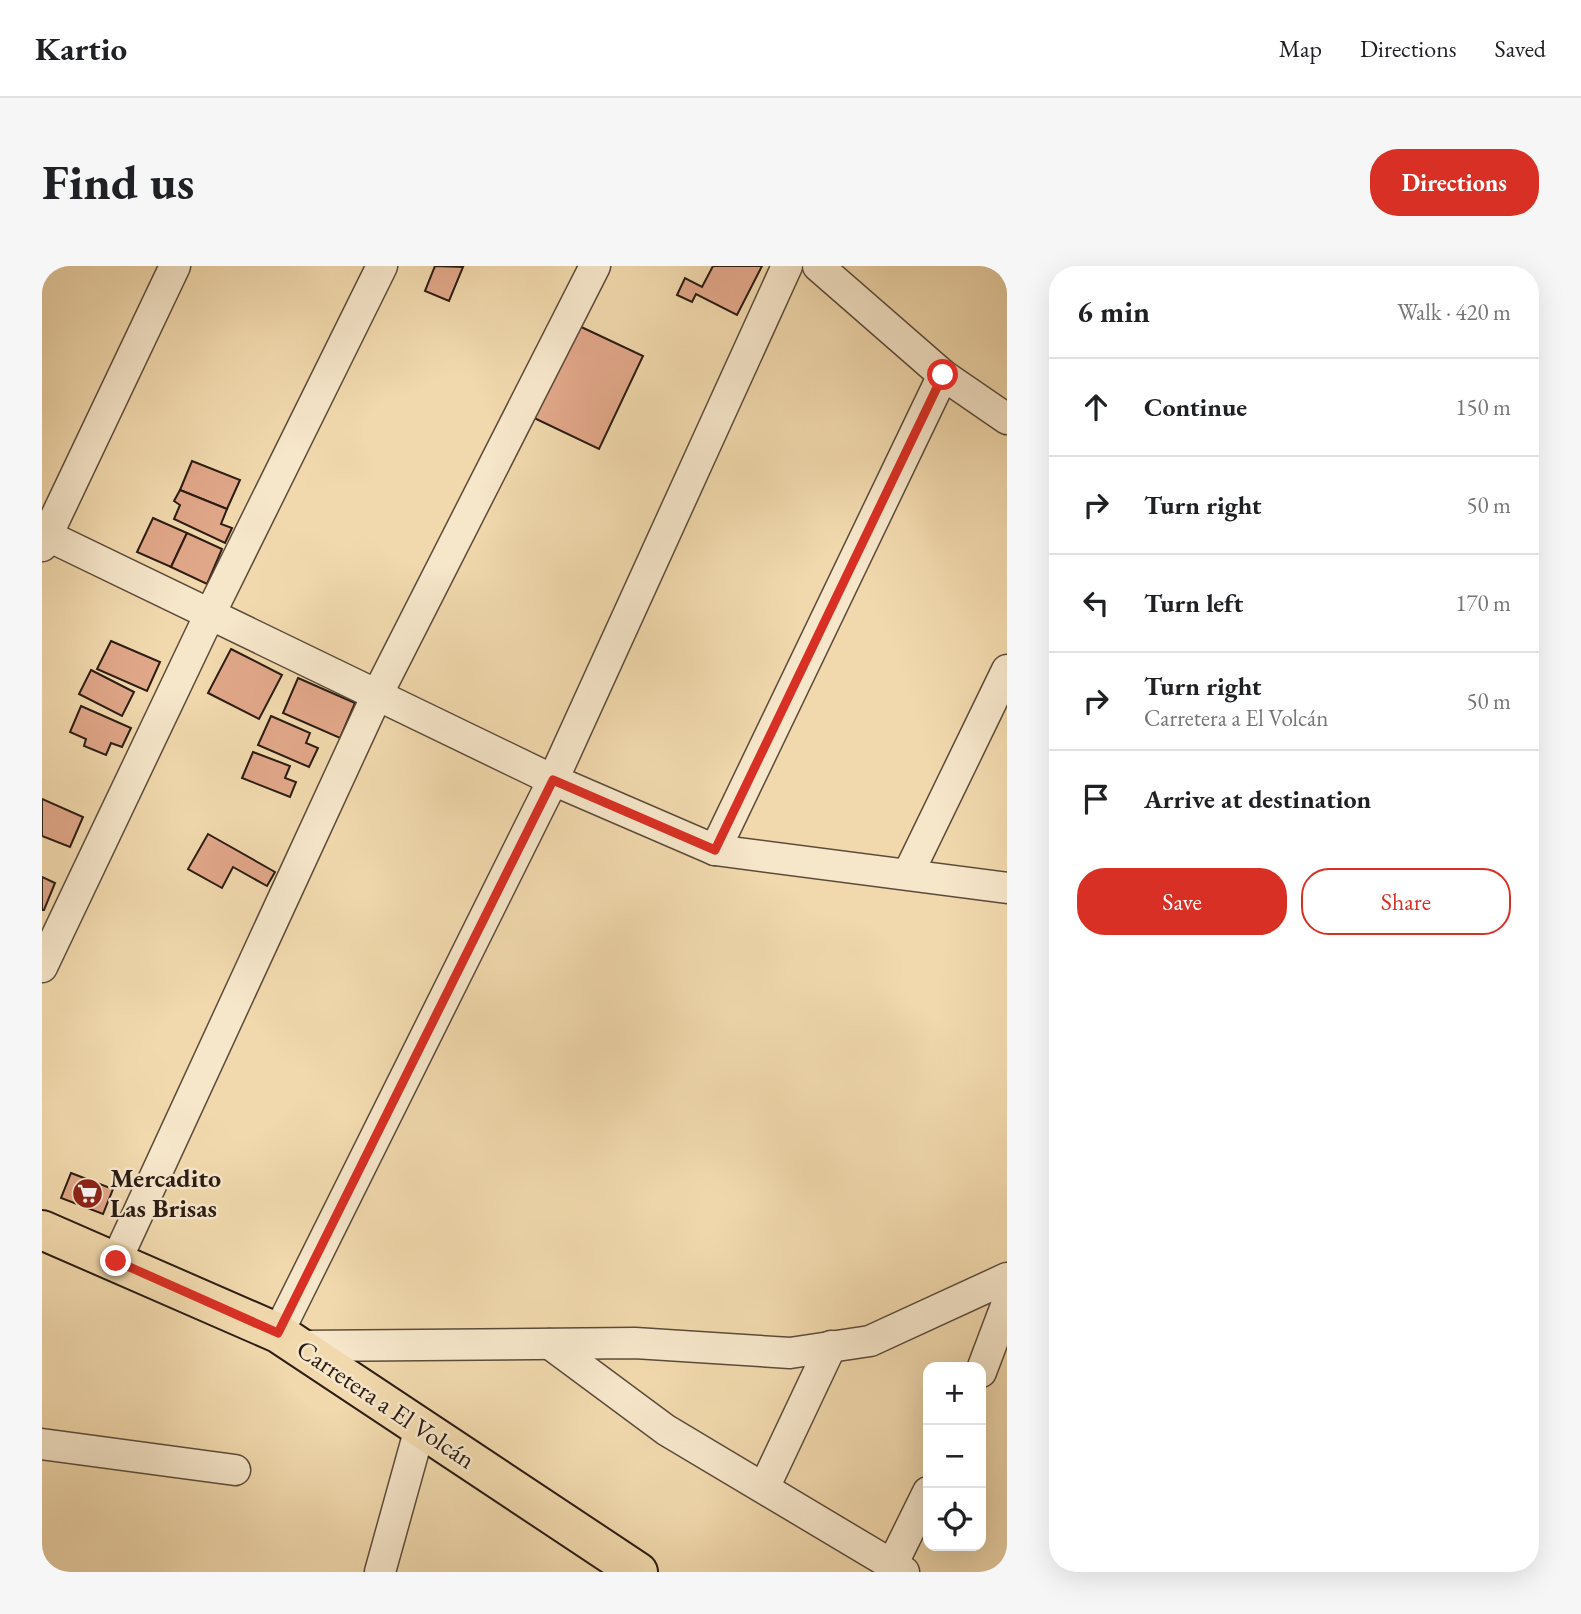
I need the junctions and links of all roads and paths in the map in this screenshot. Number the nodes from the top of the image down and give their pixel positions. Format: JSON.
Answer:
{"nodes":[{"id":1,"x":176,"y":266,"type":"edge"},
{"id":2,"x":382,"y":266,"type":"edge"},
{"id":3,"x":595,"y":266,"type":"edge"},
{"id":4,"x":787,"y":266,"type":"edge"},
{"id":5,"x":818,"y":266,"type":"edge"},
{"id":6,"x":943,"y":375,"type":"junction"},
{"id":7,"x":1007,"y":419,"type":"edge"},
{"id":8,"x":44,"y":538,"type":"edge"},
{"id":9,"x":210,"y":614,"type":"junction"},
{"id":10,"x":1007,"y":670,"type":"edge"},
{"id":11,"x":377,"y":695,"type":"junction"},
{"id":12,"x":553,"y":780,"type":"junction"},
{"id":13,"x":715,"y":850,"type":"junction"},
{"id":14,"x":908,"y":874,"type":"junction"},
{"id":15,"x":1007,"y":888,"type":"edge"},
{"id":16,"x":42,"y":967,"type":"edge"},
{"id":17,"x":42,"y":1230,"type":"edge"},
{"id":18,"x":116,"y":1261,"type":"junction"},
{"id":19,"x":1007,"y":1278,"type":"edge"},
{"id":20,"x":1007,"y":1303,"type":"edge"},
{"id":21,"x":290,"y":1340,"type":"junction"},
{"id":22,"x":550,"y":1344,"type":"junction"},
{"id":23,"x":831,"y":1346,"type":"junction"},
{"id":24,"x":985,"y":1362,"type":"edge"},
{"id":25,"x":420,"y":1429,"type":"junction"},
{"id":26,"x":42,"y":1444,"type":"edge"},
{"id":27,"x":235,"y":1470,"type":"dead end"},
{"id":28,"x":764,"y":1488,"type":"junction"},
{"id":29,"x":923,"y":1505,"type":"edge"},
{"id":30,"x":898,"y":1568,"type":"edge"},
{"id":31,"x":380,"y":1572,"type":"edge"},
{"id":32,"x":638,"y":1572,"type":"edge"}],
"edges":[{"from":1,"to":8,"type":"street"},
{"from":2,"to":9,"type":"street"},
{"from":3,"to":11,"type":"street"},
{"from":4,"to":12,"type":"street"},
{"from":5,"to":6,"type":"street"},
{"from":6,"to":7,"type":"street"},
{"from":6,"to":13,"type":"street"},
{"from":8,"to":9,"type":"street"},
{"from":9,"to":11,"type":"street"},
{"from":9,"to":16,"type":"street"},
{"from":10,"to":14,"type":"street"},
{"from":11,"to":12,"type":"street"},
{"from":11,"to":18,"type":"street"},
{"from":12,"to":13,"type":"street"},
{"from":12,"to":21,"type":"street"},
{"from":13,"to":14,"type":"street"},
{"from":14,"to":15,"type":"street"},
{"from":17,"to":18,"type":"main road","name":"Carretera a El Volcán"},
{"from":18,"to":21,"type":"main road","name":"Carretera a El Volcán"},
{"from":19,"to":23,"type":"street"},
{"from":20,"to":24,"type":"street"},
{"from":21,"to":22,"type":"street"},
{"from":21,"to":25,"type":"main road","name":"Carretera a El Volcán"},
{"from":22,"to":23,"type":"street"},
{"from":22,"to":28,"type":"street"},
{"from":23,"to":28,"type":"street"},
{"from":25,"to":31,"type":"street"},
{"from":25,"to":32,"type":"main road","name":"Carretera a El Volcán"},
{"from":26,"to":27,"type":"street"},
{"from":28,"to":30,"type":"street"},
{"from":29,"to":30,"type":"street"}]}
